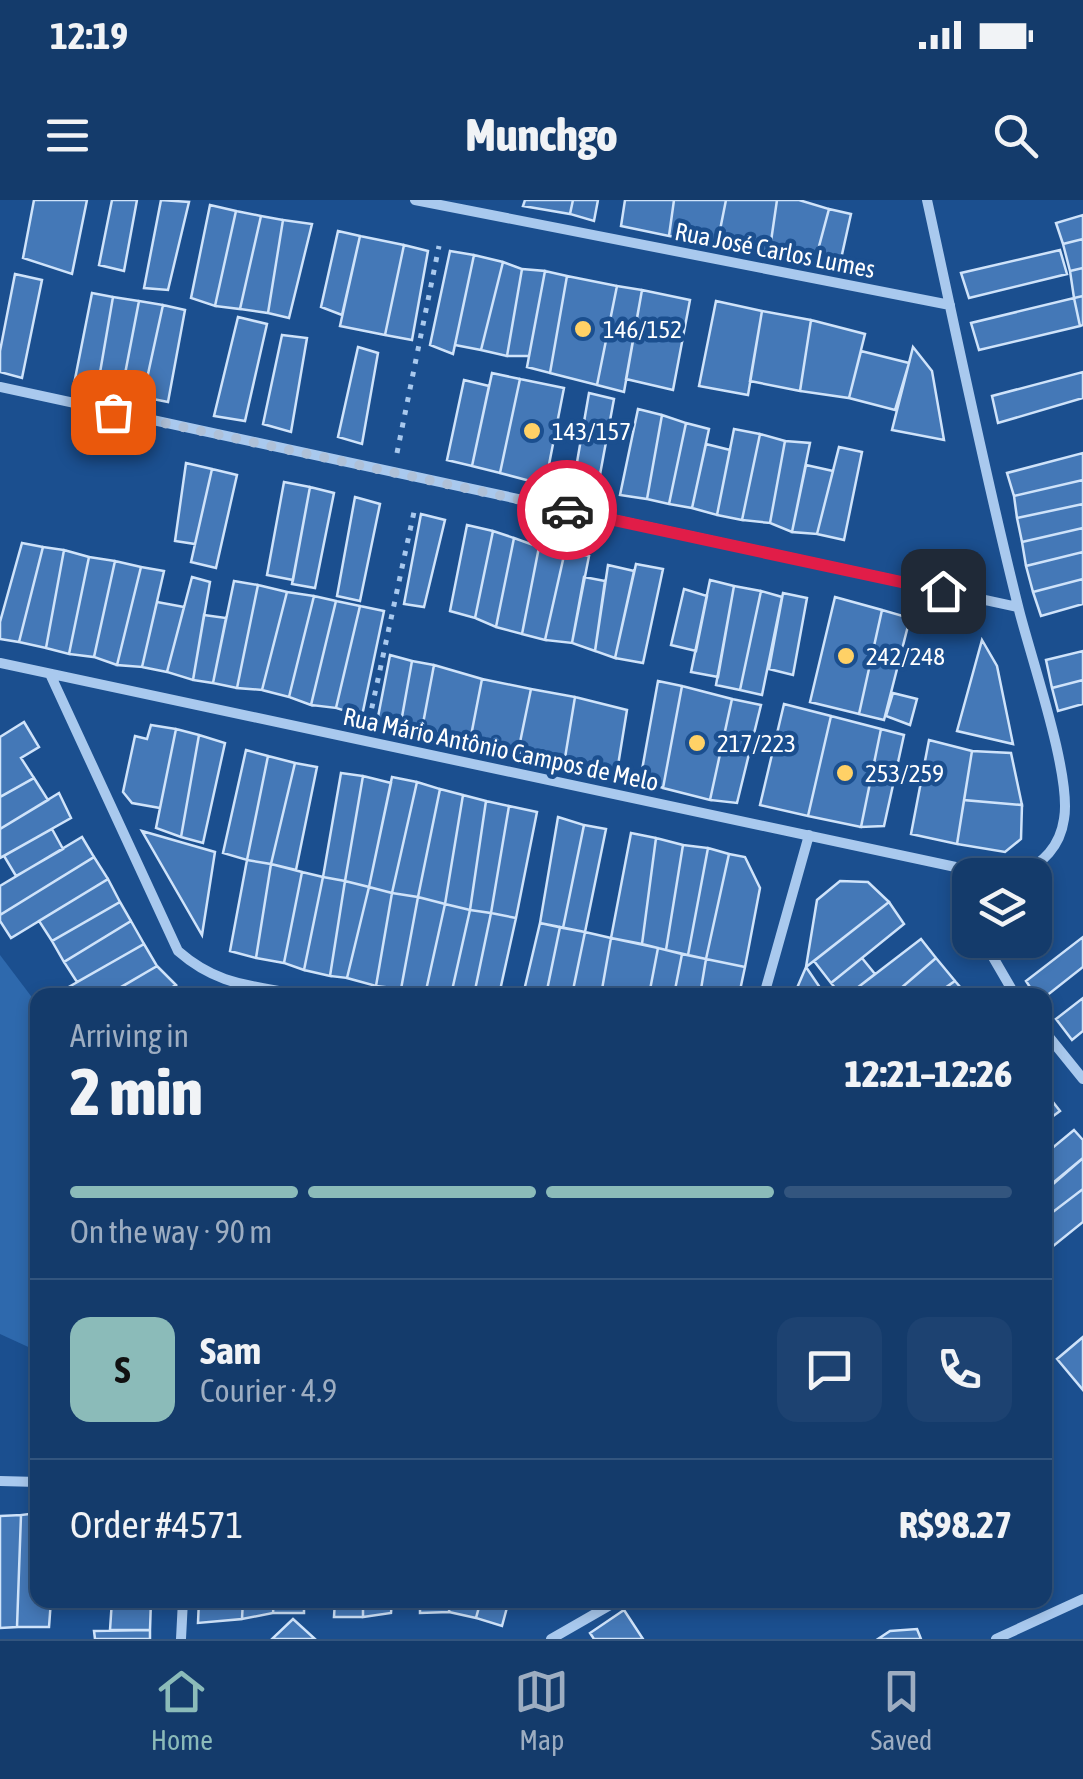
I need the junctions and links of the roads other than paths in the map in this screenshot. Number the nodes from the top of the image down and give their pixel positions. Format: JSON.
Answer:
{"nodes":[{"id":1,"x":415,"y":200,"type":"edge"},
{"id":2,"x":927,"y":200,"type":"edge"},
{"id":3,"x":950,"y":305,"type":"junction"},
{"id":4,"x":0,"y":387,"type":"edge"},
{"id":5,"x":1018,"y":607,"type":"junction"},
{"id":6,"x":0,"y":663,"type":"edge"},
{"id":7,"x":50,"y":674,"type":"junction"},
{"id":8,"x":809,"y":836,"type":"junction"},
{"id":9,"x":1045,"y":858,"type":"edge"},
{"id":10,"x":952,"y":866,"type":"edge"},
{"id":11,"x":993,"y":958,"type":"edge"},
{"id":12,"x":264,"y":988,"type":"edge"},
{"id":13,"x":766,"y":988,"type":"edge"},
{"id":14,"x":1011,"y":988,"type":"edge"},
{"id":15,"x":1052,"y":1041,"type":"edge"},
{"id":16,"x":1083,"y":1080,"type":"edge"},
{"id":17,"x":0,"y":1481,"type":"edge"},
{"id":18,"x":30,"y":1482,"type":"edge"},
{"id":19,"x":1083,"y":1599,"type":"edge"},
{"id":20,"x":183,"y":1608,"type":"edge"},
{"id":21,"x":606,"y":1608,"type":"edge"},
{"id":22,"x":181,"y":1639,"type":"edge"},
{"id":23,"x":551,"y":1639,"type":"edge"},
{"id":24,"x":996,"y":1639,"type":"edge"}],
"edges":[{"from":1,"to":3,"type":"street","name":"Rua José Carlos Lumes"},
{"from":2,"to":3,"type":"street"},
{"from":3,"to":5,"type":"street"},
{"from":4,"to":5,"type":"street"},
{"from":5,"to":9,"type":"street"},
{"from":6,"to":7,"type":"street","name":"Rua Mário Antônio Campos de Melo"},
{"from":7,"to":8,"type":"street","name":"Rua Mário Antônio Campos de Melo"},
{"from":7,"to":12,"type":"street"},
{"from":8,"to":10,"type":"street","name":"Rua Mário Antônio Campos de Melo"},
{"from":8,"to":13,"type":"street"},
{"from":11,"to":14,"type":"street"},
{"from":15,"to":16,"type":"street"},
{"from":17,"to":18,"type":"street"},
{"from":19,"to":24,"type":"street"},
{"from":20,"to":22,"type":"street"},
{"from":21,"to":23,"type":"street"}]}
